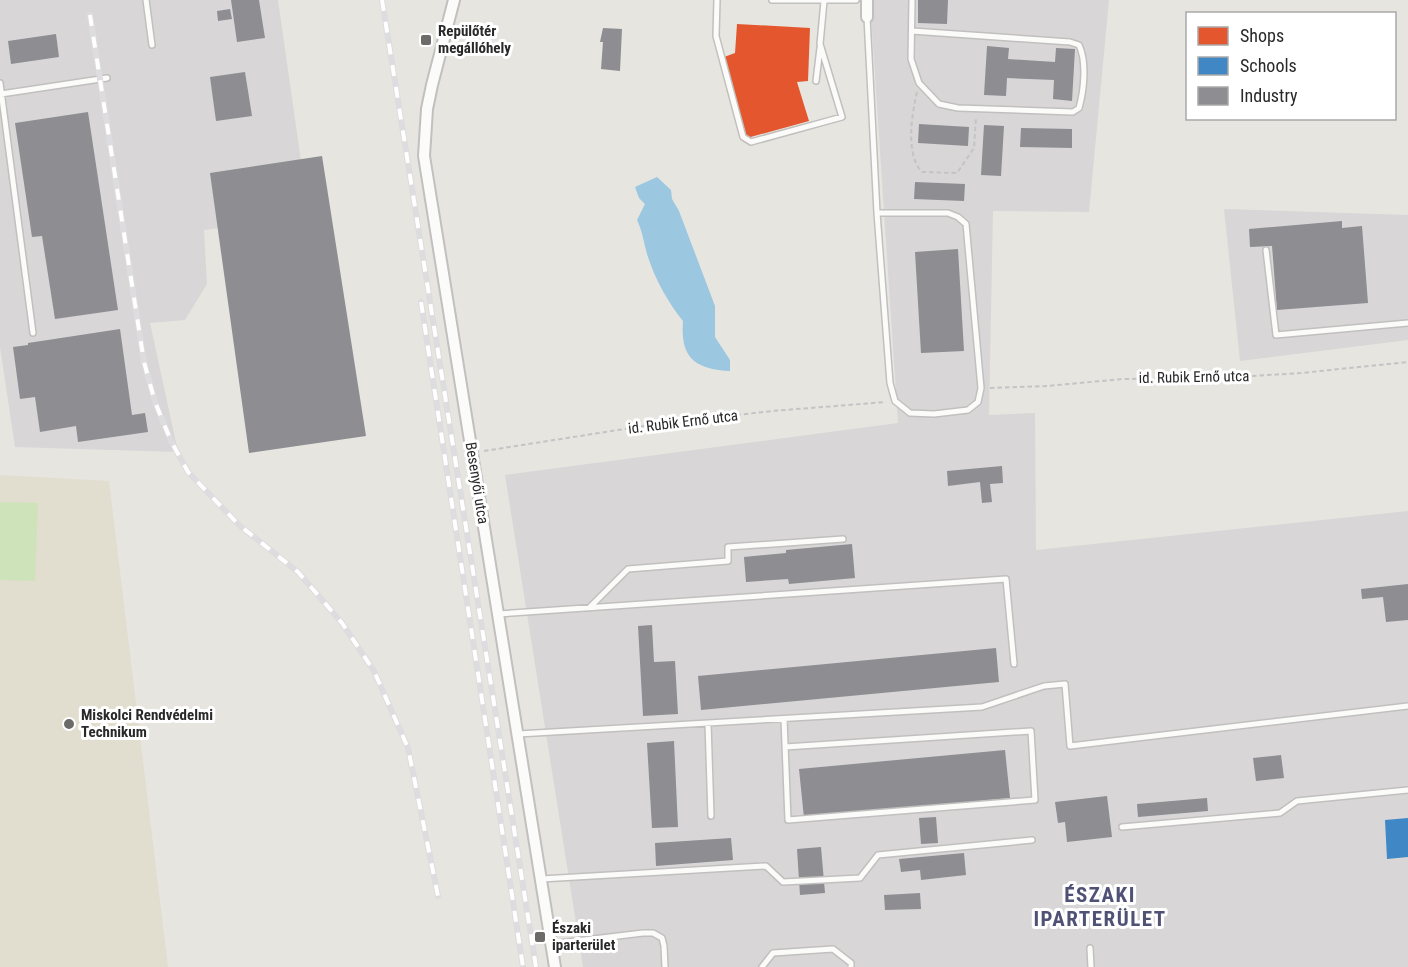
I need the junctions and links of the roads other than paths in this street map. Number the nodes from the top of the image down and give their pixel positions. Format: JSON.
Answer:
{"nodes":[{"id":1,"x":146,"y":0,"type":"edge"},
{"id":2,"x":454,"y":0,"type":"edge"},
{"id":3,"x":717,"y":0,"type":"edge"},
{"id":4,"x":772,"y":0,"type":"edge"},
{"id":5,"x":856,"y":0,"type":"edge"},
{"id":6,"x":867,"y":0,"type":"edge"},
{"id":7,"x":912,"y":0,"type":"edge"},
{"id":8,"x":824,"y":1,"type":"edge"},
{"id":9,"x":867,"y":17,"type":"joint"},
{"id":10,"x":912,"y":31,"type":"junction"},
{"id":11,"x":820,"y":44,"type":"junction"},
{"id":12,"x":152,"y":45,"type":"dead end"},
{"id":13,"x":107,"y":78,"type":"dead end"},
{"id":14,"x":816,"y":81,"type":"dead end"},
{"id":15,"x":0,"y":83,"type":"edge"},
{"id":16,"x":1,"y":94,"type":"edge"},
{"id":17,"x":877,"y":213,"type":"junction"},
{"id":18,"x":1266,"y":250,"type":"dead end"},
{"id":19,"x":1408,"y":322,"type":"edge"},
{"id":20,"x":33,"y":333,"type":"dead end"},
{"id":21,"x":843,"y":539,"type":"dead end"},
{"id":22,"x":589,"y":608,"type":"junction"},
{"id":23,"x":498,"y":614,"type":"junction"},
{"id":24,"x":1014,"y":664,"type":"dead end"},
{"id":25,"x":1408,"y":706,"type":"edge"},
{"id":26,"x":784,"y":718,"type":"junction"},
{"id":27,"x":708,"y":723,"type":"junction"},
{"id":28,"x":518,"y":734,"type":"junction"},
{"id":29,"x":785,"y":747,"type":"junction"},
{"id":30,"x":1408,"y":790,"type":"edge"},
{"id":31,"x":711,"y":816,"type":"dead end"},
{"id":32,"x":1122,"y":827,"type":"dead end"},
{"id":33,"x":1032,"y":840,"type":"dead end"},
{"id":34,"x":541,"y":879,"type":"junction"},
{"id":35,"x":551,"y":944,"type":"junction"},
{"id":36,"x":1090,"y":948,"type":"dead end"},
{"id":37,"x":555,"y":967,"type":"edge"},
{"id":38,"x":665,"y":967,"type":"edge"},
{"id":39,"x":762,"y":967,"type":"edge"},
{"id":40,"x":851,"y":967,"type":"edge"},
{"id":41,"x":1091,"y":967,"type":"edge"}],
"edges":[{"from":1,"to":12,"type":"lane"},
{"from":2,"to":23,"type":"street","name":"Besenyői utca"},
{"from":3,"to":11,"type":"lane"},
{"from":4,"to":8,"type":"lane"},
{"from":5,"to":8,"type":"lane"},
{"from":6,"to":9,"type":"street"},
{"from":7,"to":10,"type":"lane"},
{"from":8,"to":11,"type":"lane"},
{"from":9,"to":17,"type":"lane"},
{"from":10,"to":10,"type":"lane"},
{"from":11,"to":14,"type":"lane"},
{"from":13,"to":16,"type":"lane"},
{"from":15,"to":16,"type":"lane"},
{"from":16,"to":20,"type":"lane"},
{"from":17,"to":17,"type":"lane"},
{"from":18,"to":19,"type":"lane"},
{"from":21,"to":22,"type":"lane"},
{"from":22,"to":23,"type":"lane"},
{"from":22,"to":24,"type":"lane"},
{"from":23,"to":28,"type":"street","name":"Besenyői utca"},
{"from":25,"to":26,"type":"lane"},
{"from":26,"to":27,"type":"lane"},
{"from":26,"to":29,"type":"lane"},
{"from":27,"to":28,"type":"lane"},
{"from":27,"to":31,"type":"lane"},
{"from":28,"to":34,"type":"street","name":"Besenyői utca"},
{"from":29,"to":29,"type":"lane"},
{"from":30,"to":32,"type":"lane"},
{"from":33,"to":34,"type":"lane"},
{"from":34,"to":35,"type":"street","name":"Besenyői utca"},
{"from":35,"to":37,"type":"street","name":"Besenyői utca"},
{"from":35,"to":38,"type":"lane"},
{"from":36,"to":41,"type":"lane"},
{"from":39,"to":40,"type":"lane"}]}
